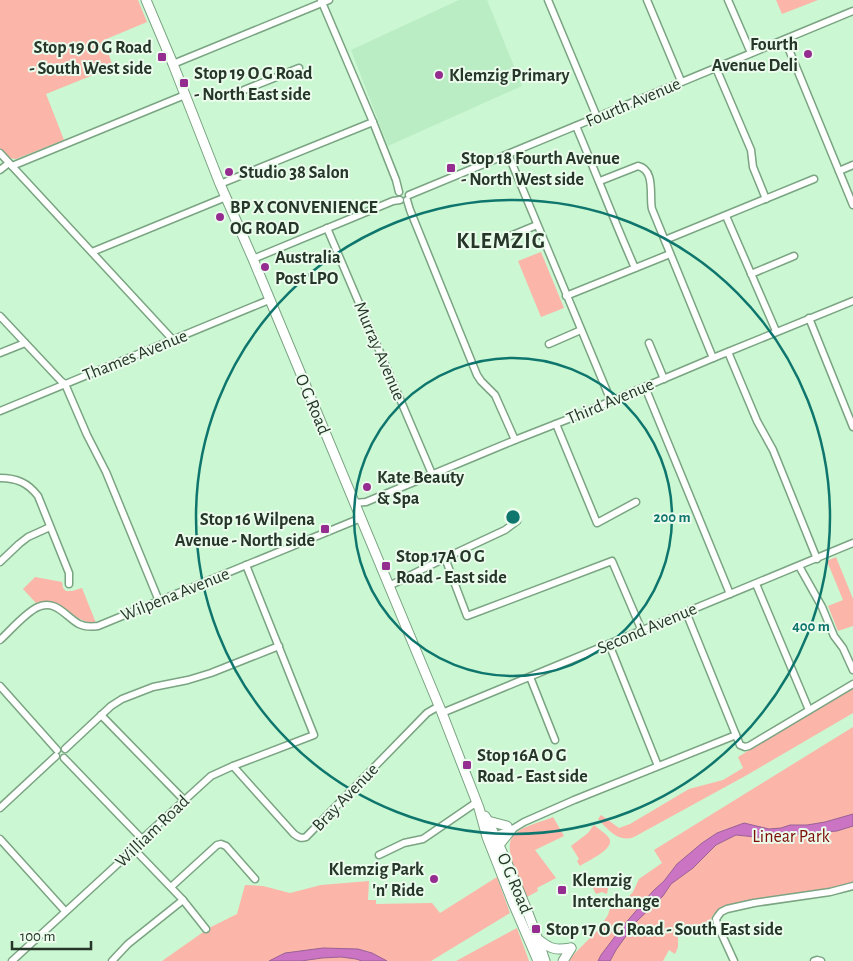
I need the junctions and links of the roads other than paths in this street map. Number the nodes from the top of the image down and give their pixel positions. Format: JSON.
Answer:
{"nodes":[{"id":1,"x":146,"y":0,"type":"edge"},
{"id":2,"x":548,"y":0,"type":"edge"},
{"id":3,"x":647,"y":0,"type":"edge"},
{"id":4,"x":728,"y":0,"type":"edge"},
{"id":5,"x":324,"y":1,"type":"edge"},
{"id":6,"x":852,"y":12,"type":"edge"},
{"id":7,"x":785,"y":40,"type":"junction"},
{"id":8,"x":750,"y":53,"type":"junction"},
{"id":9,"x":174,"y":64,"type":"junction"},
{"id":10,"x":299,"y":68,"type":"dead end"},
{"id":11,"x":716,"y":68,"type":"junction"},
{"id":12,"x":682,"y":82,"type":"junction"},
{"id":13,"x":244,"y":90,"type":"dead end"},
{"id":14,"x":185,"y":95,"type":"junction"},
{"id":15,"x":597,"y":117,"type":"junction"},
{"id":16,"x":373,"y":122,"type":"junction"},
{"id":17,"x":576,"y":126,"type":"junction"},
{"id":18,"x":0,"y":154,"type":"edge"},
{"id":19,"x":508,"y":154,"type":"junction"},
{"id":20,"x":10,"y":164,"type":"junction"},
{"id":21,"x":853,"y":164,"type":"edge"},
{"id":22,"x":0,"y":170,"type":"edge"},
{"id":23,"x":839,"y":170,"type":"junction"},
{"id":24,"x":814,"y":179,"type":"dead end"},
{"id":25,"x":600,"y":181,"type":"junction"},
{"id":26,"x":220,"y":184,"type":"junction"},
{"id":27,"x":226,"y":197,"type":"junction"},
{"id":28,"x":402,"y":197,"type":"junction"},
{"id":29,"x":766,"y":199,"type":"junction"},
{"id":30,"x":853,"y":205,"type":"edge"},
{"id":31,"x":726,"y":216,"type":"junction"},
{"id":32,"x":537,"y":225,"type":"junction"},
{"id":33,"x":328,"y":228,"type":"junction"},
{"id":34,"x":503,"y":239,"type":"dead end"},
{"id":35,"x":665,"y":240,"type":"junction"},
{"id":36,"x":92,"y":252,"type":"junction"},
{"id":37,"x":670,"y":254,"type":"junction"},
{"id":38,"x":794,"y":256,"type":"dead end"},
{"id":39,"x":253,"y":259,"type":"junction"},
{"id":40,"x":635,"y":268,"type":"junction"},
{"id":41,"x":752,"y":274,"type":"junction"},
{"id":42,"x":566,"y":296,"type":"junction"},
{"id":43,"x":269,"y":300,"type":"junction"},
{"id":44,"x":853,"y":301,"type":"edge"},
{"id":45,"x":0,"y":316,"type":"edge"},
{"id":46,"x":809,"y":318,"type":"junction"},
{"id":47,"x":581,"y":330,"type":"junction"},
{"id":48,"x":776,"y":331,"type":"junction"},
{"id":49,"x":173,"y":340,"type":"junction"},
{"id":50,"x":25,"y":344,"type":"junction"},
{"id":51,"x":549,"y":344,"type":"dead end"},
{"id":52,"x":649,"y":344,"type":"dead end"},
{"id":53,"x":728,"y":352,"type":"junction"},
{"id":54,"x":0,"y":353,"type":"edge"},
{"id":55,"x":713,"y":358,"type":"junction"},
{"id":56,"x":664,"y":379,"type":"junction"},
{"id":57,"x":65,"y":384,"type":"junction"},
{"id":58,"x":645,"y":387,"type":"junction"},
{"id":59,"x":611,"y":401,"type":"junction"},
{"id":60,"x":0,"y":411,"type":"edge"},
{"id":61,"x":556,"y":424,"type":"junction"},
{"id":62,"x":853,"y":427,"type":"edge"},
{"id":63,"x":516,"y":440,"type":"junction"},
{"id":64,"x":432,"y":474,"type":"junction"},
{"id":65,"x":0,"y":478,"type":"edge"},
{"id":66,"x":636,"y":502,"type":"dead end"},
{"id":67,"x":358,"y":511,"type":"junction"},
{"id":68,"x":517,"y":522,"type":"dead end"},
{"id":69,"x":50,"y":527,"type":"junction"},
{"id":70,"x":853,"y":544,"type":"edge"},
{"id":71,"x":445,"y":558,"type":"junction"},
{"id":72,"x":817,"y":559,"type":"junction"},
{"id":73,"x":0,"y":562,"type":"edge"},
{"id":74,"x":246,"y":565,"type":"junction"},
{"id":75,"x":799,"y":566,"type":"junction"},
{"id":76,"x":69,"y":584,"type":"dead end"},
{"id":77,"x":756,"y":584,"type":"junction"},
{"id":78,"x":389,"y":586,"type":"junction"},
{"id":79,"x":730,"y":594,"type":"junction"},
{"id":80,"x":158,"y":601,"type":"junction"},
{"id":81,"x":686,"y":612,"type":"junction"},
{"id":82,"x":642,"y":631,"type":"junction"},
{"id":83,"x":0,"y":640,"type":"edge"},
{"id":84,"x":608,"y":644,"type":"junction"},
{"id":85,"x":279,"y":646,"type":"junction"},
{"id":86,"x":853,"y":670,"type":"edge"},
{"id":87,"x":530,"y":676,"type":"junction"},
{"id":88,"x":853,"y":684,"type":"edge"},
{"id":89,"x":0,"y":686,"type":"edge"},
{"id":90,"x":440,"y":709,"type":"junction"},
{"id":91,"x":809,"y":710,"type":"junction"},
{"id":92,"x":101,"y":715,"type":"junction"},
{"id":93,"x":736,"y":735,"type":"junction"},
{"id":94,"x":555,"y":740,"type":"dead end"},
{"id":95,"x":65,"y":750,"type":"junction"},
{"id":96,"x":56,"y":753,"type":"junction"},
{"id":97,"x":64,"y":758,"type":"junction"},
{"id":98,"x":233,"y":766,"type":"junction"},
{"id":99,"x":658,"y":766,"type":"junction"},
{"id":100,"x":184,"y":800,"type":"junction"},
{"id":101,"x":478,"y":805,"type":"junction"},
{"id":102,"x":0,"y":808,"type":"edge"},
{"id":103,"x":488,"y":821,"type":"junction"},
{"id":104,"x":509,"y":828,"type":"junction"},
{"id":105,"x":492,"y":835,"type":"junction"},
{"id":106,"x":0,"y":839,"type":"edge"},
{"id":107,"x":142,"y":839,"type":"junction"},
{"id":108,"x":499,"y":845,"type":"junction"},
{"id":109,"x":134,"y":849,"type":"junction"},
{"id":110,"x":379,"y":855,"type":"dead end"},
{"id":111,"x":255,"y":879,"type":"dead end"},
{"id":112,"x":853,"y":886,"type":"edge"},
{"id":113,"x":171,"y":887,"type":"junction"},
{"id":114,"x":183,"y":900,"type":"junction"},
{"id":115,"x":517,"y":901,"type":"junction"},
{"id":116,"x":65,"y":912,"type":"junction"},
{"id":117,"x":527,"y":924,"type":"junction"},
{"id":118,"x":206,"y":929,"type":"dead end"},
{"id":119,"x":538,"y":939,"type":"junction"},
{"id":120,"x":12,"y":961,"type":"edge"},
{"id":121,"x":112,"y":961,"type":"edge"},
{"id":122,"x":538,"y":961,"type":"edge"},
{"id":123,"x":545,"y":961,"type":"edge"},
{"id":124,"x":563,"y":961,"type":"edge"},
{"id":125,"x":734,"y":961,"type":"edge"},
{"id":126,"x":814,"y":961,"type":"edge"},
{"id":127,"x":821,"y":961,"type":"edge"}],
"edges":[{"from":1,"to":9,"type":"main road","name":"O G Road"},
{"from":2,"to":15,"type":"street"},
{"from":3,"to":12,"type":"street"},
{"from":4,"to":8,"type":"street"},
{"from":5,"to":9,"type":"street"},
{"from":5,"to":16,"type":"street"},
{"from":6,"to":7,"type":"street","name":"Fourth Avenue"},
{"from":7,"to":8,"type":"street","name":"Fourth Avenue"},
{"from":7,"to":23,"type":"street"},
{"from":8,"to":11,"type":"street","name":"Fourth Avenue"},
{"from":9,"to":14,"type":"main road","name":"O G Road"},
{"from":10,"to":13,"type":"street"},
{"from":11,"to":12,"type":"street","name":"Fourth Avenue"},
{"from":11,"to":29,"type":"street"},
{"from":12,"to":15,"type":"street","name":"Fourth Avenue"},
{"from":14,"to":20,"type":"street"},
{"from":14,"to":26,"type":"main road","name":"O G Road"},
{"from":15,"to":17,"type":"street","name":"Fourth Avenue"},
{"from":16,"to":26,"type":"street"},
{"from":16,"to":28,"type":"street"},
{"from":17,"to":19,"type":"street","name":"Fourth Avenue"},
{"from":17,"to":25,"type":"street"},
{"from":18,"to":20,"type":"street"},
{"from":19,"to":28,"type":"street","name":"Fourth Avenue"},
{"from":19,"to":32,"type":"street"},
{"from":20,"to":22,"type":"street"},
{"from":20,"to":36,"type":"street"},
{"from":21,"to":23,"type":"street"},
{"from":23,"to":30,"type":"street"},
{"from":24,"to":29,"type":"street"},
{"from":25,"to":35,"type":"street"},
{"from":25,"to":40,"type":"street"},
{"from":26,"to":27,"type":"main road","name":"O G Road"},
{"from":27,"to":36,"type":"street"},
{"from":27,"to":39,"type":"main road","name":"O G Road"},
{"from":28,"to":33,"type":"street","name":"Fourth Avenue"},
{"from":28,"to":63,"type":"street"},
{"from":29,"to":31,"type":"street"},
{"from":31,"to":35,"type":"street"},
{"from":31,"to":41,"type":"street"},
{"from":32,"to":34,"type":"street"},
{"from":32,"to":42,"type":"street"},
{"from":33,"to":39,"type":"street","name":"Fourth Avenue"},
{"from":33,"to":64,"type":"street","name":"Murray Avenue"},
{"from":35,"to":37,"type":"street"},
{"from":36,"to":49,"type":"street"},
{"from":37,"to":40,"type":"street"},
{"from":37,"to":55,"type":"street"},
{"from":38,"to":41,"type":"street"},
{"from":39,"to":43,"type":"main road","name":"O G Road"},
{"from":40,"to":42,"type":"street"},
{"from":41,"to":48,"type":"street"},
{"from":42,"to":47,"type":"street"},
{"from":43,"to":49,"type":"street","name":"Thames Avenue"},
{"from":43,"to":67,"type":"main road","name":"O G Road"},
{"from":44,"to":46,"type":"street","name":"Third Avenue"},
{"from":45,"to":50,"type":"street"},
{"from":46,"to":48,"type":"street","name":"Third Avenue"},
{"from":46,"to":62,"type":"street"},
{"from":47,"to":51,"type":"street"},
{"from":47,"to":59,"type":"street"},
{"from":48,"to":53,"type":"street","name":"Third Avenue"},
{"from":49,"to":57,"type":"street","name":"Thames Avenue"},
{"from":50,"to":54,"type":"street"},
{"from":50,"to":57,"type":"street"},
{"from":52,"to":56,"type":"street"},
{"from":53,"to":55,"type":"street","name":"Third Avenue"},
{"from":53,"to":72,"type":"street"},
{"from":55,"to":56,"type":"street","name":"Third Avenue"},
{"from":56,"to":58,"type":"street","name":"Third Avenue"},
{"from":57,"to":60,"type":"street","name":"Thames Avenue"},
{"from":57,"to":80,"type":"street"},
{"from":58,"to":59,"type":"street","name":"Third Avenue"},
{"from":58,"to":79,"type":"street"},
{"from":59,"to":61,"type":"street","name":"Third Avenue"},
{"from":61,"to":63,"type":"street","name":"Third Avenue"},
{"from":61,"to":66,"type":"street"},
{"from":63,"to":64,"type":"street","name":"Third Avenue"},
{"from":64,"to":67,"type":"street","name":"Third Avenue"},
{"from":65,"to":69,"type":"street"},
{"from":67,"to":74,"type":"street","name":"Wilpena Avenue"},
{"from":67,"to":78,"type":"main road","name":"O G Road"},
{"from":68,"to":71,"type":"street"},
{"from":69,"to":73,"type":"street"},
{"from":69,"to":76,"type":"street"},
{"from":70,"to":72,"type":"street","name":"Second Avenue"},
{"from":71,"to":78,"type":"street"},
{"from":71,"to":82,"type":"street"},
{"from":72,"to":75,"type":"street","name":"Second Avenue"},
{"from":74,"to":80,"type":"street","name":"Wilpena Avenue"},
{"from":74,"to":85,"type":"street"},
{"from":75,"to":77,"type":"street","name":"Second Avenue"},
{"from":75,"to":86,"type":"street"},
{"from":77,"to":79,"type":"street","name":"Second Avenue"},
{"from":77,"to":91,"type":"street"},
{"from":78,"to":90,"type":"main road","name":"O G Road"},
{"from":79,"to":81,"type":"street","name":"Second Avenue"},
{"from":80,"to":83,"type":"street","name":"Wilpena Avenue"},
{"from":81,"to":82,"type":"street","name":"Second Avenue"},
{"from":81,"to":93,"type":"street"},
{"from":82,"to":84,"type":"street","name":"Second Avenue"},
{"from":84,"to":87,"type":"street","name":"Second Avenue"},
{"from":84,"to":99,"type":"street"},
{"from":85,"to":92,"type":"street"},
{"from":85,"to":98,"type":"street","name":"William Road"},
{"from":87,"to":90,"type":"street","name":"Second Avenue"},
{"from":87,"to":94,"type":"street"},
{"from":88,"to":91,"type":"street"},
{"from":89,"to":96,"type":"street"},
{"from":90,"to":98,"type":"street","name":"Bray Avenue"},
{"from":90,"to":101,"type":"main road","name":"O G Road"},
{"from":91,"to":93,"type":"street"},
{"from":92,"to":95,"type":"street"},
{"from":92,"to":100,"type":"street"},
{"from":93,"to":99,"type":"street"},
{"from":95,"to":96,"type":"street"},
{"from":95,"to":97,"type":"street"},
{"from":96,"to":97,"type":"street"},
{"from":96,"to":102,"type":"street"},
{"from":97,"to":107,"type":"street"},
{"from":98,"to":100,"type":"street","name":"William Road"},
{"from":99,"to":104,"type":"street"},
{"from":100,"to":107,"type":"street","name":"William Road"},
{"from":101,"to":103,"type":"main road","name":"O G Road"},
{"from":101,"to":105,"type":"main road","name":"O G Road"},
{"from":101,"to":110,"type":"street"},
{"from":103,"to":104,"type":"main road"},
{"from":103,"to":105,"type":"main road","name":"O G Road"},
{"from":104,"to":105,"type":"street"},
{"from":104,"to":108,"type":"main road"},
{"from":105,"to":108,"type":"main road","name":"O G Road"},
{"from":105,"to":115,"type":"main road","name":"O G Road"},
{"from":106,"to":116,"type":"street"},
{"from":107,"to":109,"type":"street","name":"William Road"},
{"from":108,"to":115,"type":"main road","name":"O G Road"},
{"from":109,"to":113,"type":"street"},
{"from":109,"to":116,"type":"street","name":"William Road"},
{"from":111,"to":113,"type":"street"},
{"from":112,"to":125,"type":"street"},
{"from":113,"to":114,"type":"street"},
{"from":114,"to":118,"type":"street"},
{"from":114,"to":121,"type":"street"},
{"from":115,"to":117,"type":"main road","name":"O G Road"},
{"from":116,"to":120,"type":"street","name":"William Road"},
{"from":117,"to":119,"type":"main road","name":"O G Road"},
{"from":117,"to":122,"type":"main road","name":"O G Road"},
{"from":119,"to":123,"type":"main road","name":"O G Road"},
{"from":119,"to":124,"type":"main road"},
{"from":126,"to":127,"type":"street"}]}
